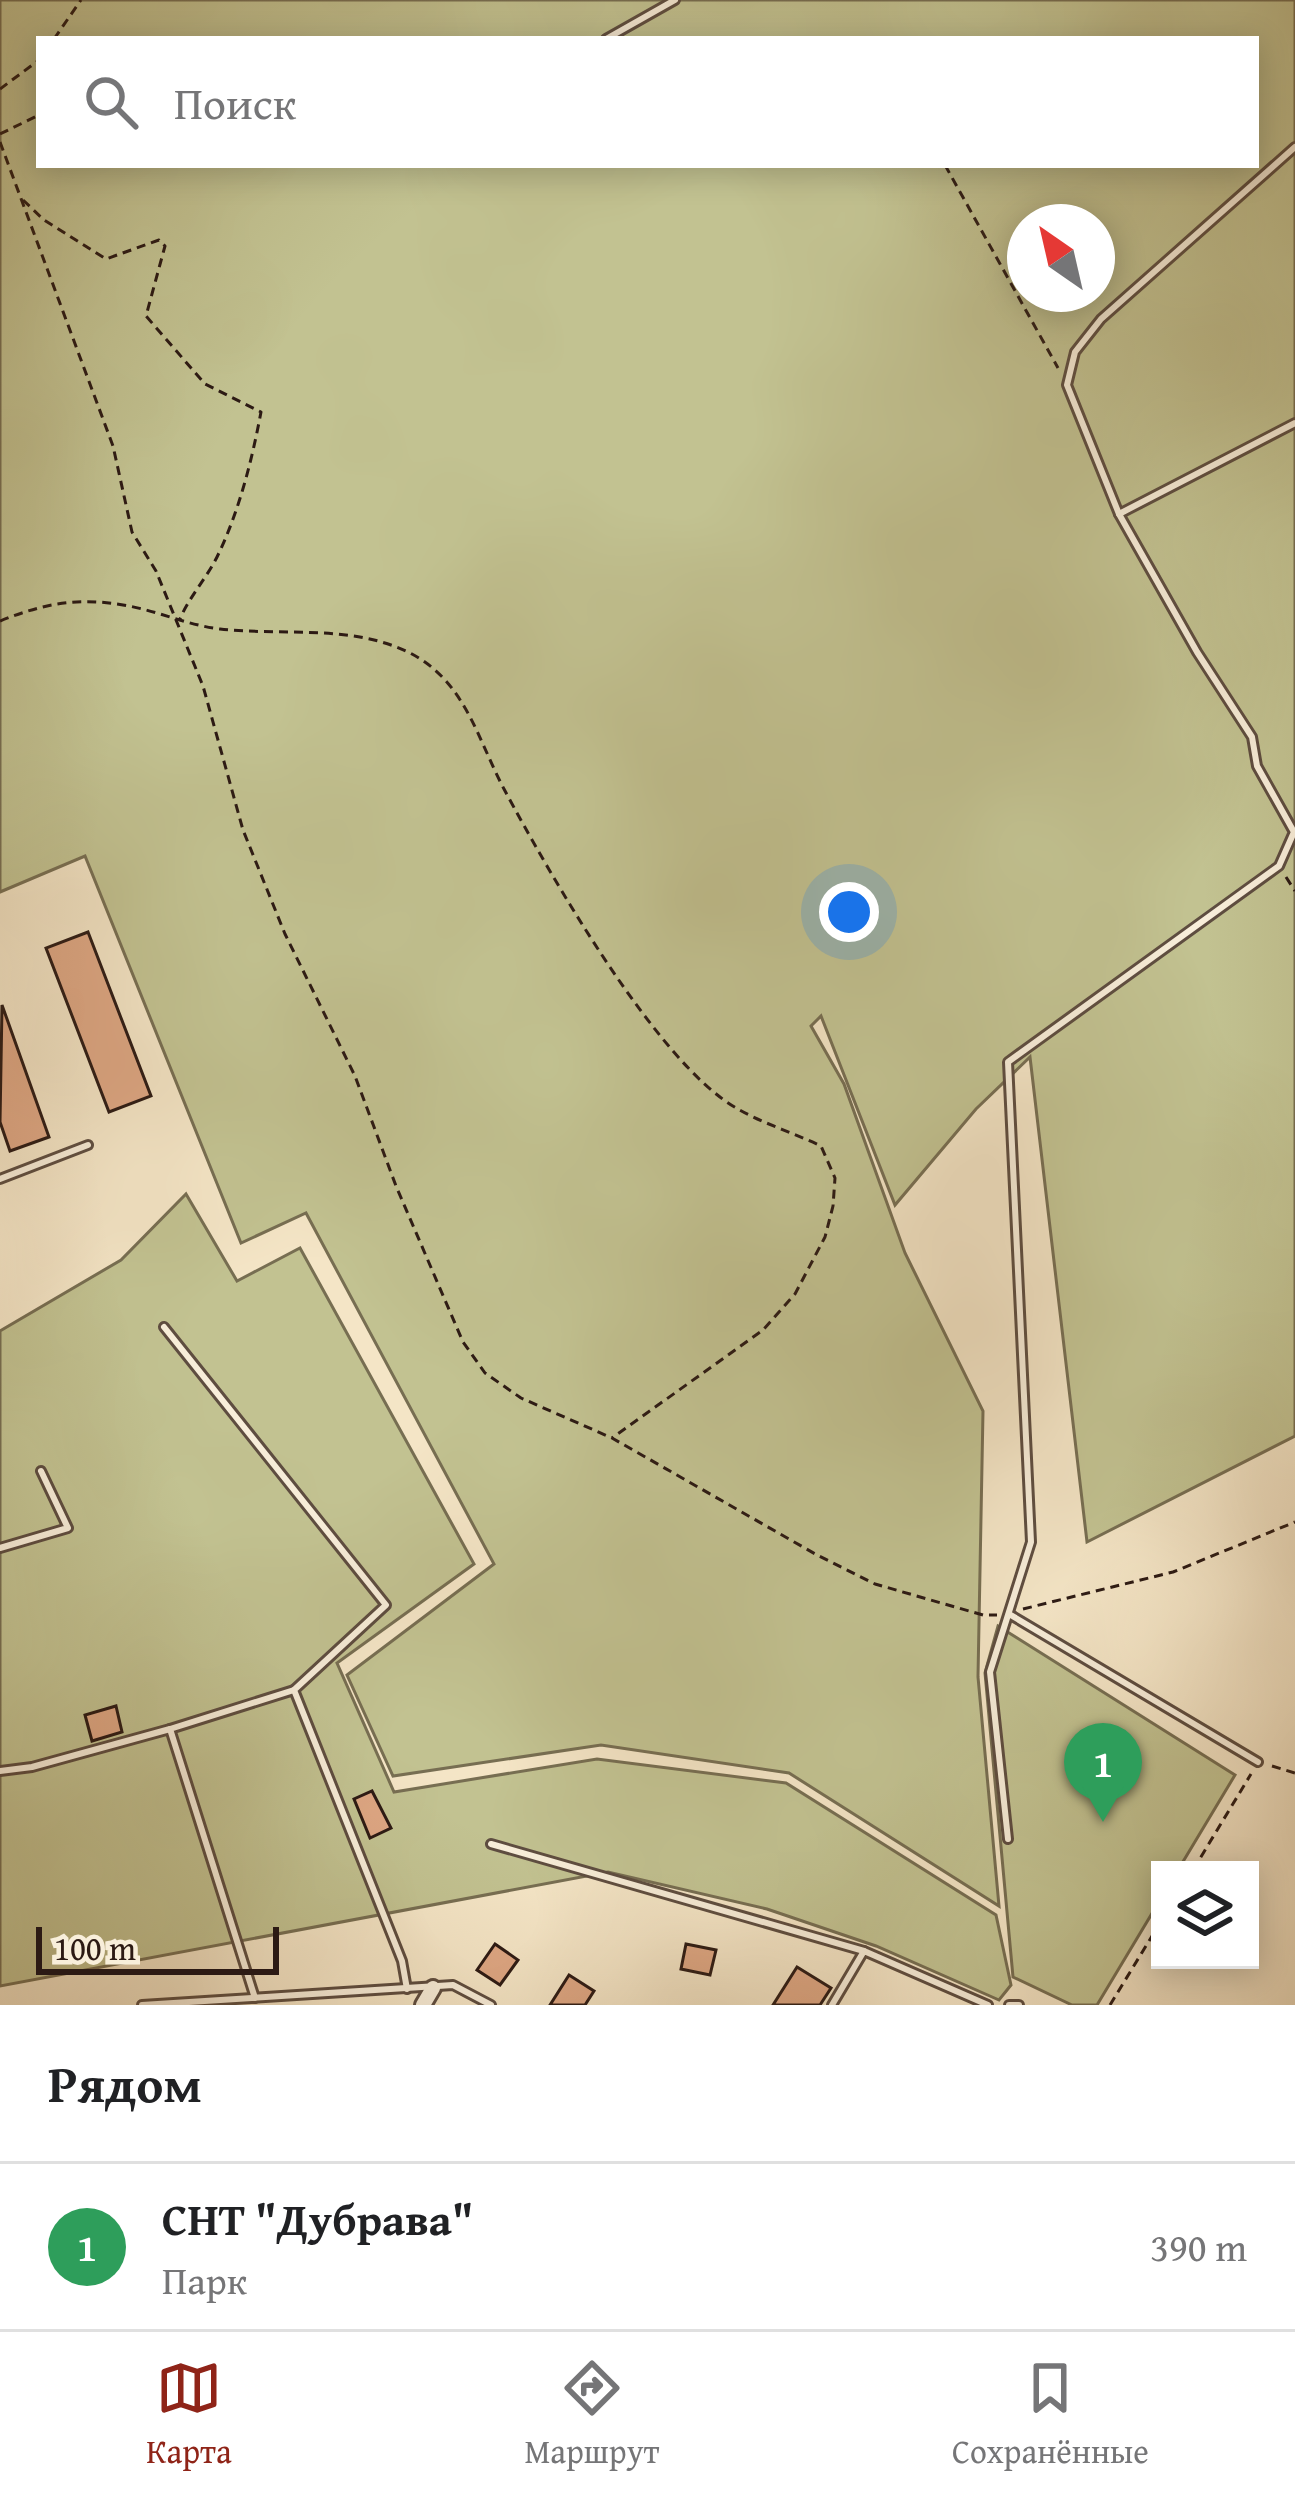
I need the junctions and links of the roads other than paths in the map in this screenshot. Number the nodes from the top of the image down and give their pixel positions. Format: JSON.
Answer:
{"nodes":[{"id":1,"x":675,"y":0,"type":"edge"},
{"id":2,"x":611,"y":36,"type":"edge"},
{"id":3,"x":1295,"y":147,"type":"edge"},
{"id":4,"x":1295,"y":423,"type":"edge"},
{"id":5,"x":1119,"y":514,"type":"junction"},
{"id":6,"x":1295,"y":833,"type":"edge"},
{"id":7,"x":88,"y":1145,"type":"dead end"},
{"id":8,"x":0,"y":1179,"type":"edge"},
{"id":9,"x":164,"y":1327,"type":"dead end"},
{"id":10,"x":41,"y":1471,"type":"dead end"},
{"id":11,"x":0,"y":1548,"type":"edge"},
{"id":12,"x":1010,"y":1614,"type":"junction"},
{"id":13,"x":294,"y":1690,"type":"junction"},
{"id":14,"x":170,"y":1729,"type":"junction"},
{"id":15,"x":1258,"y":1762,"type":"road end"},
{"id":16,"x":0,"y":1771,"type":"edge"},
{"id":17,"x":1008,"y":1839,"type":"dead end"},
{"id":18,"x":491,"y":1844,"type":"dead end"},
{"id":19,"x":864,"y":1951,"type":"junction"},
{"id":20,"x":433,"y":1988,"type":"junction"},
{"id":21,"x":407,"y":1989,"type":"junction"},
{"id":22,"x":255,"y":1998,"type":"junction"},
{"id":23,"x":142,"y":2005,"type":"edge"},
{"id":24,"x":423,"y":2005,"type":"edge"},
{"id":25,"x":491,"y":2005,"type":"edge"},
{"id":26,"x":832,"y":2005,"type":"edge"},
{"id":27,"x":988,"y":2005,"type":"edge"},
{"id":28,"x":1010,"y":2005,"type":"edge"},
{"id":29,"x":1019,"y":2005,"type":"edge"}],
"edges":[{"from":1,"to":2,"type":"lane"},
{"from":3,"to":5,"type":"lane"},
{"from":4,"to":5,"type":"lane"},
{"from":5,"to":6,"type":"lane"},
{"from":6,"to":12,"type":"lane"},
{"from":7,"to":8,"type":"lane"},
{"from":9,"to":13,"type":"lane"},
{"from":10,"to":11,"type":"lane"},
{"from":12,"to":15,"type":"lane"},
{"from":12,"to":17,"type":"lane"},
{"from":13,"to":14,"type":"lane"},
{"from":13,"to":21,"type":"lane"},
{"from":14,"to":16,"type":"lane"},
{"from":14,"to":22,"type":"lane"},
{"from":18,"to":19,"type":"lane"},
{"from":19,"to":26,"type":"lane"},
{"from":19,"to":27,"type":"lane"},
{"from":20,"to":21,"type":"lane"},
{"from":20,"to":24,"type":"street"},
{"from":20,"to":25,"type":"lane"},
{"from":21,"to":22,"type":"lane"},
{"from":22,"to":23,"type":"lane"},
{"from":28,"to":29,"type":"lane"}]}
